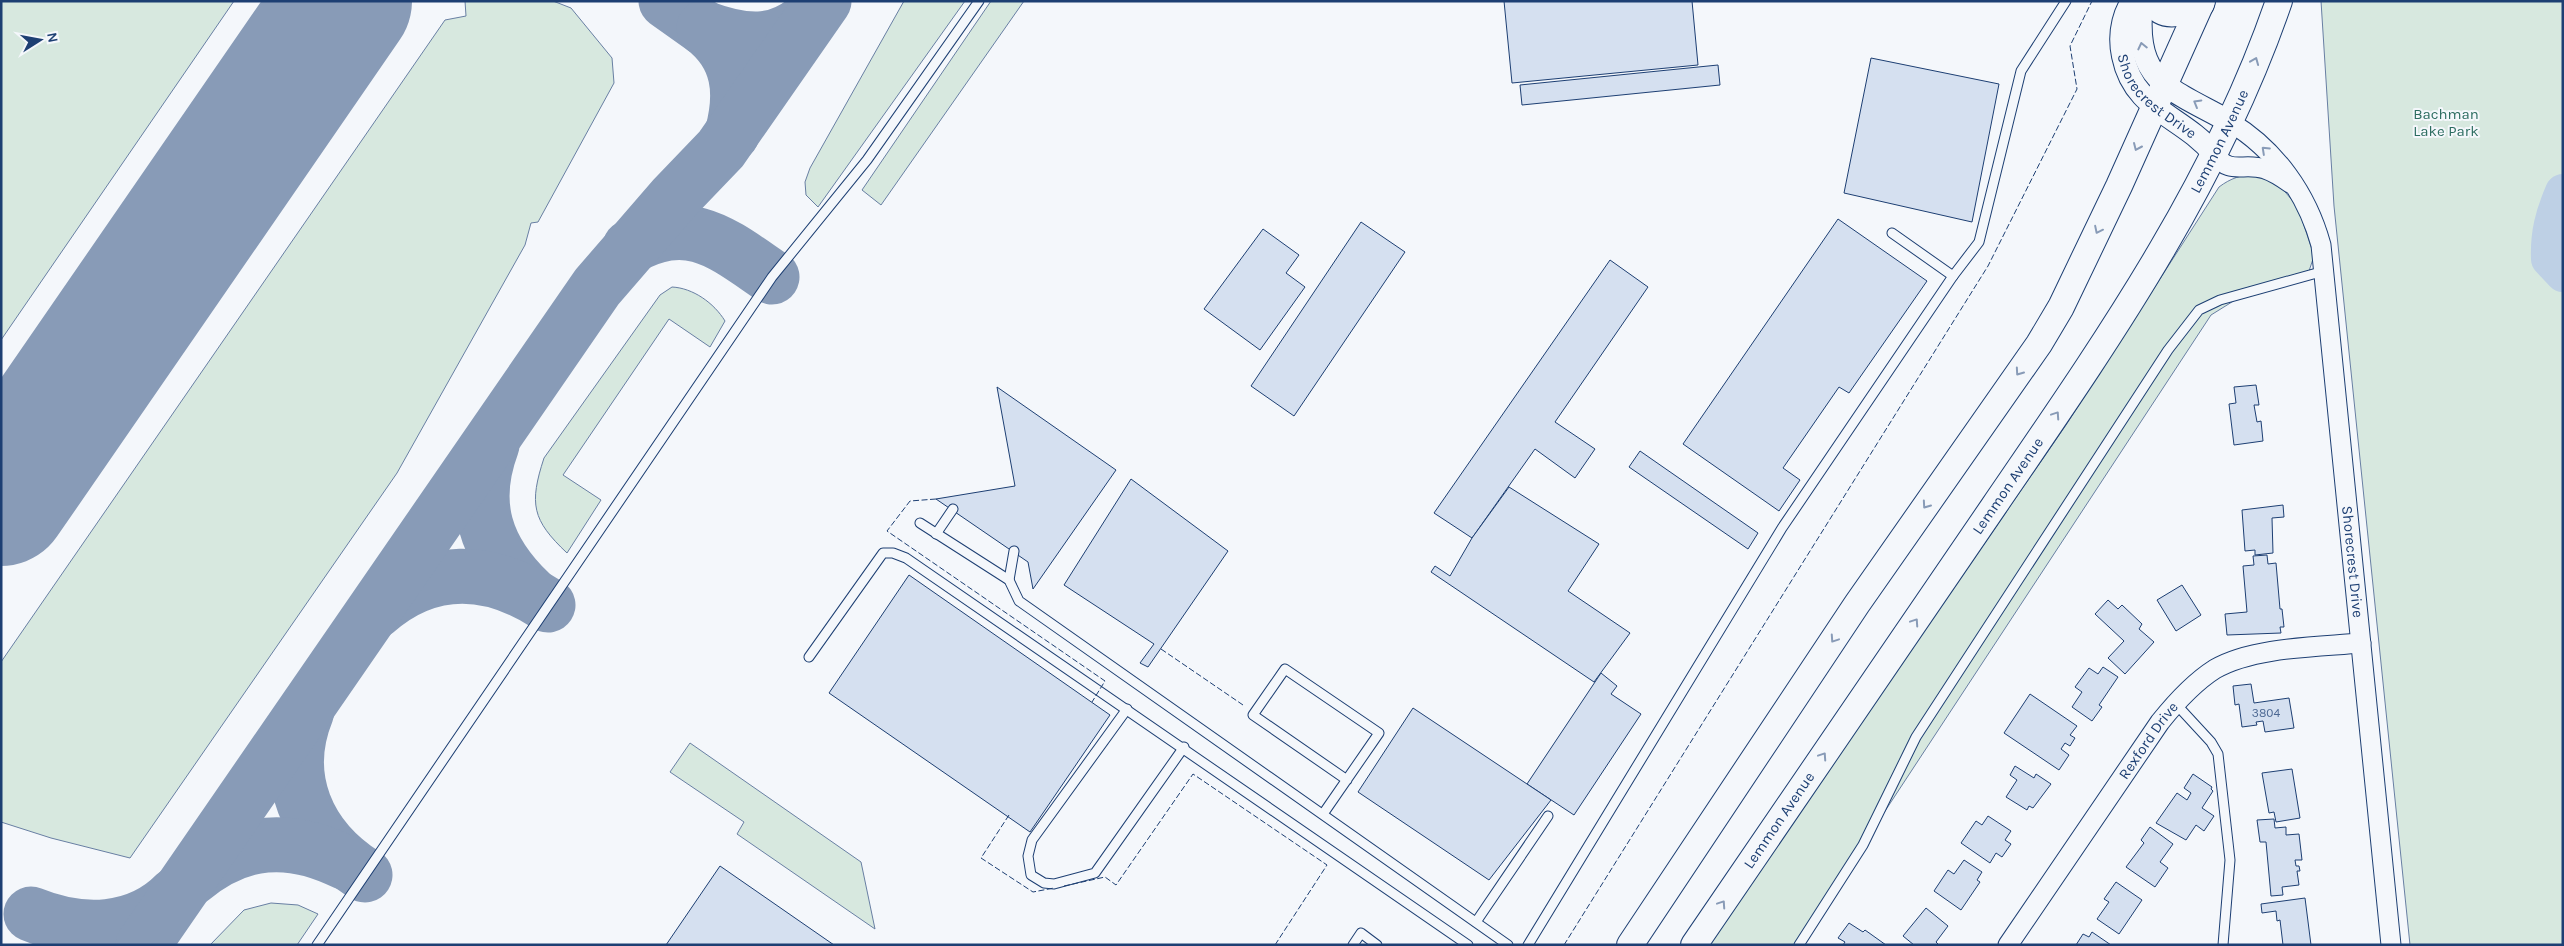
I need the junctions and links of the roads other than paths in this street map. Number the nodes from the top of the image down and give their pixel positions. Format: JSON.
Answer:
{"nodes":[{"id":1,"x":979,"y":1,"type":"edge"},
{"id":2,"x":2066,"y":1,"type":"edge"},
{"id":3,"x":2132,"y":1,"type":"edge"},
{"id":4,"x":2142,"y":1,"type":"edge"},
{"id":5,"x":2150,"y":1,"type":"edge"},
{"id":6,"x":2279,"y":1,"type":"edge"},
{"id":7,"x":2201,"y":2,"type":"edge"},
{"id":8,"x":2160,"y":96,"type":"junction"},
{"id":9,"x":2230,"y":122,"type":"junction"},
{"id":10,"x":2214,"y":154,"type":"junction"},
{"id":11,"x":2294,"y":185,"type":"junction"},
{"id":12,"x":1892,"y":233,"type":"dead end"},
{"id":13,"x":2325,"y":271,"type":"junction"},
{"id":14,"x":1954,"y":276,"type":"junction"},
{"id":15,"x":953,"y":509,"type":"dead end"},
{"id":16,"x":920,"y":523,"type":"dead end"},
{"id":17,"x":936,"y":534,"type":"junction"},
{"id":18,"x":1014,"y":551,"type":"dead end"},
{"id":19,"x":1009,"y":580,"type":"junction"},
{"id":20,"x":2361,"y":642,"type":"junction"},
{"id":21,"x":809,"y":657,"type":"dead end"},
{"id":22,"x":2175,"y":703,"type":"junction"},
{"id":23,"x":1127,"y":709,"type":"junction"},
{"id":24,"x":1184,"y":747,"type":"junction"},
{"id":25,"x":1347,"y":780,"type":"junction"},
{"id":26,"x":1323,"y":814,"type":"junction"},
{"id":27,"x":1548,"y":816,"type":"dead end"},
{"id":28,"x":1476,"y":922,"type":"junction"},
{"id":29,"x":317,"y":945,"type":"edge"},
{"id":30,"x":1353,"y":945,"type":"edge"},
{"id":31,"x":1377,"y":945,"type":"edge"},
{"id":32,"x":1468,"y":945,"type":"edge"},
{"id":33,"x":1508,"y":945,"type":"edge"},
{"id":34,"x":1528,"y":945,"type":"edge"},
{"id":35,"x":1630,"y":945,"type":"edge"},
{"id":36,"x":1694,"y":945,"type":"edge"},
{"id":37,"x":1800,"y":945,"type":"edge"},
{"id":38,"x":2008,"y":945,"type":"edge"},
{"id":39,"x":2223,"y":945,"type":"edge"},
{"id":40,"x":2391,"y":945,"type":"edge"}],
"edges":[{"from":1,"to":29,"type":"lane"},
{"from":2,"to":14,"type":"lane"},
{"from":3,"to":8,"type":"street","name":"Shorecrest Drive"},
{"from":8,"to":4,"type":"street","name":"Shorecrest Drive","one_way":true},
{"from":5,"to":7,"type":"main road"},
{"from":9,"to":6,"type":"main road","name":"Lemmon Avenue","one_way":true},
{"from":7,"to":8,"type":"main road"},
{"from":9,"to":8,"type":"street","name":"Shorecrest Drive","one_way":true},
{"from":8,"to":10,"type":"street","name":"Shorecrest Drive"},
{"from":8,"to":35,"type":"main road","one_way":true},
{"from":9,"to":10,"type":"main road","name":"Lemmon Avenue"},
{"from":11,"to":9,"type":"street","name":"Shorecrest Drive","one_way":true},
{"from":10,"to":11,"type":"street","name":"Shorecrest Drive"},
{"from":36,"to":10,"type":"main road","name":"Lemmon Avenue","one_way":true},
{"from":11,"to":13,"type":"street","name":"Shorecrest Drive"},
{"from":12,"to":14,"type":"lane"},
{"from":13,"to":20,"type":"street","name":"Shorecrest Drive"},
{"from":13,"to":37,"type":"lane"},
{"from":14,"to":34,"type":"lane"},
{"from":15,"to":17,"type":"lane"},
{"from":16,"to":17,"type":"lane"},
{"from":17,"to":19,"type":"lane"},
{"from":18,"to":19,"type":"lane"},
{"from":19,"to":26,"type":"lane"},
{"from":20,"to":22,"type":"street","name":"Rexford Drive"},
{"from":20,"to":40,"type":"street","name":"Shorecrest Drive"},
{"from":21,"to":23,"type":"lane"},
{"from":22,"to":38,"type":"street","name":"Rexford Drive"},
{"from":22,"to":39,"type":"lane"},
{"from":23,"to":24,"type":"lane"},
{"from":23,"to":24,"type":"lane"},
{"from":24,"to":32,"type":"lane"},
{"from":25,"to":25,"type":"lane"},
{"from":25,"to":26,"type":"lane"},
{"from":26,"to":28,"type":"lane"},
{"from":27,"to":28,"type":"lane"},
{"from":28,"to":33,"type":"lane"},
{"from":30,"to":31,"type":"lane"}]}
